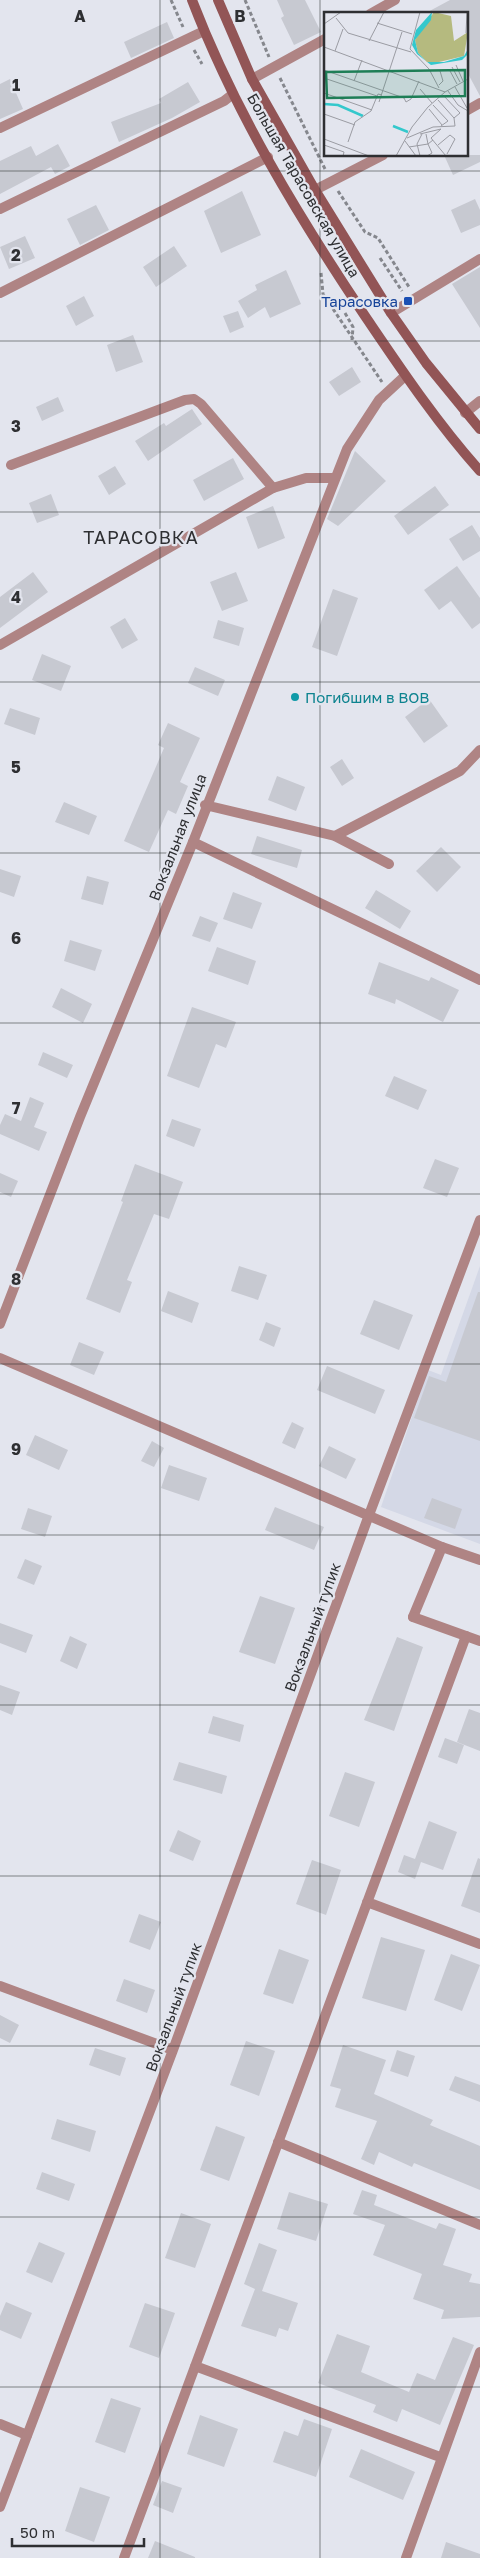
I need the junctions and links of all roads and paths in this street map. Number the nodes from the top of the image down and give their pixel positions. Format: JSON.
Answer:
{"nodes":[{"id":1,"x":192,"y":0,"type":"edge"},
{"id":2,"x":218,"y":0,"type":"edge"},
{"id":3,"x":245,"y":0,"type":"edge"},
{"id":4,"x":395,"y":0,"type":"edge"},
{"id":5,"x":374,"y":12,"type":"edge"},
{"id":6,"x":204,"y":31,"type":"junction"},
{"id":7,"x":324,"y":40,"type":"edge"},
{"id":8,"x":274,"y":67,"type":"junction"},
{"id":9,"x":252,"y":79,"type":"junction"},
{"id":10,"x":233,"y":94,"type":"junction"},
{"id":11,"x":480,"y":104,"type":"edge"},
{"id":12,"x":468,"y":110,"type":"edge"},
{"id":13,"x":0,"y":128,"type":"edge"},
{"id":14,"x":380,"y":156,"type":"edge"},
{"id":15,"x":268,"y":157,"type":"junction"},
{"id":16,"x":332,"y":182,"type":"junction"},
{"id":17,"x":315,"y":190,"type":"junction"},
{"id":18,"x":0,"y":209,"type":"edge"},
{"id":19,"x":380,"y":258,"type":"dead end"},
{"id":20,"x":480,"y":259,"type":"edge"},
{"id":21,"x":320,"y":270,"type":"dead end"},
{"id":22,"x":402,"y":291,"type":"dead end"},
{"id":23,"x":0,"y":293,"type":"edge"},
{"id":24,"x":416,"y":298,"type":"junction"},
{"id":25,"x":391,"y":313,"type":"junction"},
{"id":26,"x":353,"y":327,"type":"dead end"},
{"id":27,"x":352,"y":340,"type":"junction"},
{"id":28,"x":405,"y":376,"type":"junction"},
{"id":29,"x":388,"y":390,"type":"junction"},
{"id":30,"x":480,"y":401,"type":"edge"},
{"id":31,"x":465,"y":413,"type":"junction"},
{"id":32,"x":480,"y":429,"type":"edge"},
{"id":33,"x":11,"y":465,"type":"dead end"},
{"id":34,"x":480,"y":472,"type":"edge"},
{"id":35,"x":335,"y":478,"type":"junction"},
{"id":36,"x":273,"y":488,"type":"junction"},
{"id":37,"x":0,"y":645,"type":"edge"},
{"id":38,"x":480,"y":750,"type":"edge"},
{"id":39,"x":205,"y":805,"type":"junction"},
{"id":40,"x":336,"y":836,"type":"junction"},
{"id":41,"x":192,"y":842,"type":"junction"},
{"id":42,"x":389,"y":864,"type":"dead end"},
{"id":43,"x":480,"y":980,"type":"edge"},
{"id":44,"x":480,"y":1220,"type":"edge"},
{"id":45,"x":0,"y":1324,"type":"edge"},
{"id":46,"x":0,"y":1358,"type":"edge"},
{"id":47,"x":369,"y":1515,"type":"junction"},
{"id":48,"x":442,"y":1547,"type":"junction"},
{"id":49,"x":480,"y":1560,"type":"edge"},
{"id":50,"x":466,"y":1636,"type":"junction"},
{"id":51,"x":480,"y":1641,"type":"edge"},
{"id":52,"x":367,"y":1902,"type":"junction"},
{"id":53,"x":480,"y":1944,"type":"edge"},
{"id":54,"x":0,"y":1986,"type":"edge"},
{"id":55,"x":173,"y":2050,"type":"junction"},
{"id":56,"x":278,"y":2142,"type":"junction"},
{"id":57,"x":480,"y":2225,"type":"edge"},
{"id":58,"x":480,"y":2352,"type":"edge"},
{"id":59,"x":195,"y":2366,"type":"junction"},
{"id":60,"x":0,"y":2424,"type":"edge"},
{"id":61,"x":28,"y":2434,"type":"junction"},
{"id":62,"x":440,"y":2458,"type":"junction"},
{"id":63,"x":0,"y":2507,"type":"edge"},
{"id":64,"x":124,"y":2558,"type":"edge"},
{"id":65,"x":406,"y":2558,"type":"edge"}],
"edges":[{"from":1,"to":6,"type":"street","name":"Большая Тарасовская улица"},
{"from":2,"to":9,"type":"street","name":"Большая Тарасовская улица"},
{"from":3,"to":8,"type":"path"},
{"from":4,"to":5,"type":"street"},
{"from":6,"to":10,"type":"street","name":"Большая Тарасовская улица"},
{"from":6,"to":13,"type":"street"},
{"from":7,"to":8,"type":"street"},
{"from":8,"to":9,"type":"street"},
{"from":8,"to":16,"type":"path"},
{"from":9,"to":17,"type":"street","name":"Большая Тарасовская улица"},
{"from":10,"to":15,"type":"street","name":"Большая Тарасовская улица"},
{"from":10,"to":18,"type":"street"},
{"from":11,"to":12,"type":"street"},
{"from":14,"to":16,"type":"street"},
{"from":15,"to":23,"type":"street"},
{"from":15,"to":28,"type":"street","name":"Большая Тарасовская улица"},
{"from":16,"to":17,"type":"street"},
{"from":16,"to":24,"type":"path"},
{"from":17,"to":25,"type":"street","name":"Большая Тарасовская улица"},
{"from":19,"to":22,"type":"path"},
{"from":20,"to":24,"type":"street"},
{"from":21,"to":27,"type":"path"},
{"from":24,"to":25,"type":"street"},
{"from":25,"to":31,"type":"street","name":"Большая Тарасовская улица"},
{"from":26,"to":27,"type":"path"},
{"from":27,"to":29,"type":"path"},
{"from":28,"to":29,"type":"street","name":"Вокзальная улица"},
{"from":28,"to":34,"type":"street","name":"Большая Тарасовская улица"},
{"from":29,"to":35,"type":"street","name":"Вокзальная улица"},
{"from":30,"to":31,"type":"street"},
{"from":31,"to":32,"type":"street","name":"Большая Тарасовская улица"},
{"from":33,"to":36,"type":"street"},
{"from":35,"to":36,"type":"street"},
{"from":35,"to":39,"type":"street","name":"Вокзальная улица"},
{"from":36,"to":37,"type":"street"},
{"from":38,"to":40,"type":"street"},
{"from":39,"to":40,"type":"street"},
{"from":39,"to":41,"type":"street","name":"Вокзальная улица"},
{"from":40,"to":42,"type":"street"},
{"from":41,"to":43,"type":"street"},
{"from":41,"to":45,"type":"street","name":"Вокзальная улица"},
{"from":44,"to":47,"type":"street","name":"Вокзальный тупик"},
{"from":46,"to":47,"type":"street"},
{"from":47,"to":48,"type":"street"},
{"from":47,"to":55,"type":"street","name":"Вокзальный тупик"},
{"from":48,"to":49,"type":"street"},
{"from":48,"to":50,"type":"street"},
{"from":50,"to":51,"type":"street"},
{"from":50,"to":52,"type":"street"},
{"from":52,"to":53,"type":"street"},
{"from":52,"to":56,"type":"street"},
{"from":54,"to":55,"type":"street"},
{"from":55,"to":61,"type":"street","name":"Вокзальный тупик"},
{"from":56,"to":57,"type":"street"},
{"from":56,"to":59,"type":"street"},
{"from":58,"to":62,"type":"street"},
{"from":59,"to":62,"type":"street"},
{"from":59,"to":64,"type":"street"},
{"from":60,"to":61,"type":"street"},
{"from":61,"to":63,"type":"street","name":"Вокзальный тупик"},
{"from":62,"to":65,"type":"street"}]}
